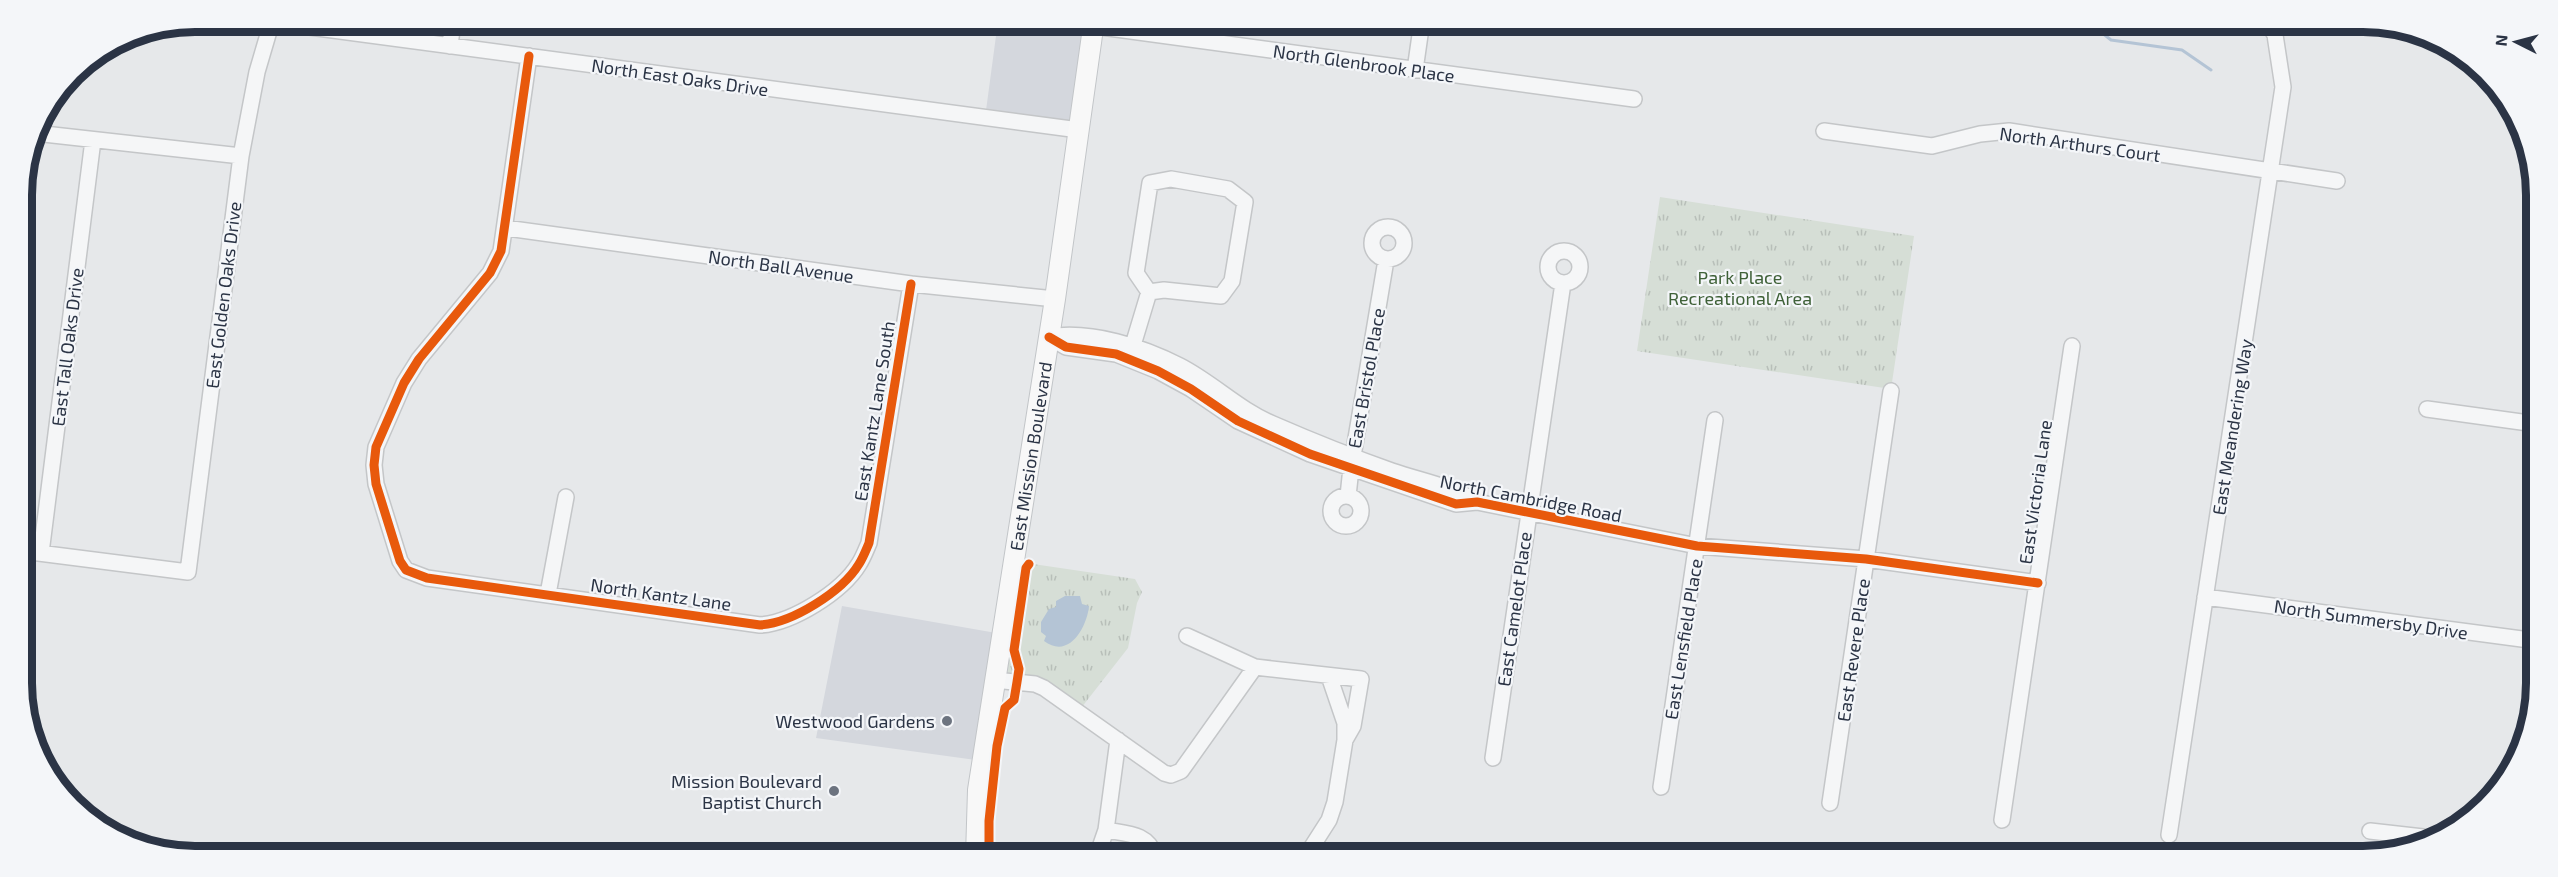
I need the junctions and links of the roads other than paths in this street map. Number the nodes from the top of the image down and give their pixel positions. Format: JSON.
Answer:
{"nodes":[{"id":1,"x":269,"y":31,"type":"edge"},
{"id":2,"x":339,"y":31,"type":"edge"},
{"id":3,"x":452,"y":31,"type":"edge"},
{"id":4,"x":1093,"y":31,"type":"edge"},
{"id":5,"x":1143,"y":31,"type":"edge"},
{"id":6,"x":1421,"y":31,"type":"edge"},
{"id":7,"x":2273,"y":31,"type":"edge"},
{"id":8,"x":450,"y":46,"type":"junction"},
{"id":9,"x":529,"y":56,"type":"junction"},
{"id":10,"x":1415,"y":70,"type":"junction"},
{"id":11,"x":1634,"y":99,"type":"dead end"},
{"id":12,"x":1079,"y":130,"type":"junction"},
{"id":13,"x":1824,"y":131,"type":"dead end"},
{"id":14,"x":43,"y":134,"type":"edge"},
{"id":15,"x":93,"y":140,"type":"junction"},
{"id":16,"x":241,"y":156,"type":"junction"},
{"id":17,"x":2272,"y":171,"type":"junction"},
{"id":18,"x":2337,"y":181,"type":"dead end"},
{"id":19,"x":506,"y":228,"type":"junction"},
{"id":20,"x":1386,"y":260,"type":"dead end"},
{"id":21,"x":1563,"y":283,"type":"dead end"},
{"id":22,"x":911,"y":284,"type":"junction"},
{"id":23,"x":1149,"y":292,"type":"junction"},
{"id":24,"x":1056,"y":299,"type":"junction"},
{"id":25,"x":1049,"y":337,"type":"junction"},
{"id":26,"x":2072,"y":346,"type":"dead end"},
{"id":27,"x":1131,"y":353,"type":"junction"},
{"id":28,"x":1892,"y":391,"type":"dead end"},
{"id":29,"x":2427,"y":409,"type":"dead end"},
{"id":30,"x":1714,"y":420,"type":"dead end"},
{"id":31,"x":2526,"y":424,"type":"edge"},
{"id":32,"x":1352,"y":462,"type":"junction"},
{"id":33,"x":1348,"y":496,"type":"dead end"},
{"id":34,"x":566,"y":497,"type":"dead end"},
{"id":35,"x":1528,"y":513,"type":"junction"},
{"id":36,"x":869,"y":543,"type":"joint"},
{"id":37,"x":1697,"y":546,"type":"junction"},
{"id":38,"x":31,"y":552,"type":"edge"},
{"id":39,"x":41,"y":553,"type":"junction"},
{"id":40,"x":1866,"y":559,"type":"junction"},
{"id":41,"x":2038,"y":583,"type":"junction"},
{"id":42,"x":548,"y":594,"type":"junction"},
{"id":43,"x":2205,"y":597,"type":"junction"},
{"id":44,"x":1187,"y":636,"type":"dead end"},
{"id":45,"x":2526,"y":640,"type":"edge"},
{"id":46,"x":1255,"y":667,"type":"junction"},
{"id":47,"x":1329,"y":676,"type":"junction"},
{"id":48,"x":994,"y":680,"type":"junction"},
{"id":49,"x":1118,"y":740,"type":"junction"},
{"id":50,"x":1345,"y":740,"type":"junction"},
{"id":51,"x":1493,"y":758,"type":"dead end"},
{"id":52,"x":1660,"y":787,"type":"dead end"},
{"id":53,"x":1830,"y":803,"type":"dead end"},
{"id":54,"x":2002,"y":820,"type":"dead end"},
{"id":55,"x":1106,"y":830,"type":"junction"},
{"id":56,"x":2370,"y":831,"type":"dead end"},
{"id":57,"x":2169,"y":835,"type":"dead end"},
{"id":58,"x":2418,"y":836,"type":"edge"},
{"id":59,"x":1313,"y":845,"type":"edge"},
{"id":60,"x":976,"y":846,"type":"edge"},
{"id":61,"x":1101,"y":846,"type":"edge"},
{"id":62,"x":1150,"y":846,"type":"edge"}],
"edges":[{"from":1,"to":16,"type":"street","name":"East Golden Oaks Drive"},
{"from":2,"to":8,"type":"street","name":"North East Oaks Drive"},
{"from":3,"to":8,"type":"street"},
{"from":4,"to":12,"type":"main road","name":"East Mission Boulevard"},
{"from":5,"to":10,"type":"street","name":"North Glenbrook Place"},
{"from":6,"to":10,"type":"street"},
{"from":7,"to":17,"type":"street","name":"East Meandering Way"},
{"from":8,"to":9,"type":"street","name":"North East Oaks Drive"},
{"from":9,"to":12,"type":"street","name":"North East Oaks Drive"},
{"from":9,"to":19,"type":"street"},
{"from":10,"to":11,"type":"street","name":"North Glenbrook Place"},
{"from":12,"to":24,"type":"main road","name":"East Mission Boulevard"},
{"from":13,"to":17,"type":"street","name":"North Arthurs Court"},
{"from":14,"to":15,"type":"street"},
{"from":15,"to":16,"type":"street"},
{"from":15,"to":39,"type":"street","name":"East Tall Oaks Drive"},
{"from":16,"to":39,"type":"street","name":"East Golden Oaks Drive"},
{"from":17,"to":18,"type":"street","name":"North Arthurs Court"},
{"from":17,"to":43,"type":"street","name":"East Meandering Way"},
{"from":19,"to":22,"type":"street","name":"North Ball Avenue"},
{"from":19,"to":42,"type":"street","name":"North Kantz Lane"},
{"from":20,"to":32,"type":"street","name":"East Bristol Place"},
{"from":21,"to":35,"type":"street","name":"East Camelot Place"},
{"from":22,"to":24,"type":"street","name":"North Ball Avenue"},
{"from":22,"to":36,"type":"street","name":"East Kantz Lane South"},
{"from":23,"to":23,"type":"street"},
{"from":23,"to":27,"type":"street"},
{"from":24,"to":25,"type":"main road","name":"East Mission Boulevard"},
{"from":25,"to":27,"type":"street","name":"North Cambridge Road"},
{"from":25,"to":48,"type":"main road","name":"East Mission Boulevard"},
{"from":26,"to":41,"type":"street","name":"East Victoria Lane"},
{"from":27,"to":32,"type":"street","name":"North Cambridge Road"},
{"from":28,"to":40,"type":"street","name":"East Revere Place"},
{"from":29,"to":31,"type":"street"},
{"from":30,"to":37,"type":"street","name":"East Lensfield Place"},
{"from":32,"to":33,"type":"street","name":"East Bristol Place"},
{"from":32,"to":35,"type":"street","name":"North Cambridge Road"},
{"from":34,"to":42,"type":"street"},
{"from":35,"to":37,"type":"street","name":"North Cambridge Road"},
{"from":35,"to":51,"type":"street","name":"East Camelot Place"},
{"from":36,"to":42,"type":"street","name":"North Kantz Lane"},
{"from":37,"to":40,"type":"street","name":"North Cambridge Road"},
{"from":37,"to":52,"type":"street","name":"East Lensfield Place"},
{"from":38,"to":39,"type":"street"},
{"from":40,"to":41,"type":"street","name":"North Cambridge Road"},
{"from":40,"to":53,"type":"street","name":"East Revere Place"},
{"from":41,"to":54,"type":"street","name":"East Victoria Lane"},
{"from":43,"to":45,"type":"street","name":"North Summersby Drive"},
{"from":43,"to":57,"type":"street","name":"East Meandering Way"},
{"from":44,"to":46,"type":"street"},
{"from":46,"to":47,"type":"street"},
{"from":46,"to":49,"type":"street"},
{"from":47,"to":50,"type":"street"},
{"from":47,"to":50,"type":"street"},
{"from":48,"to":49,"type":"street"},
{"from":48,"to":60,"type":"main road","name":"East Mission Boulevard"},
{"from":49,"to":55,"type":"street"},
{"from":50,"to":59,"type":"street"},
{"from":55,"to":61,"type":"street"},
{"from":55,"to":62,"type":"street"},
{"from":56,"to":58,"type":"street"}]}
